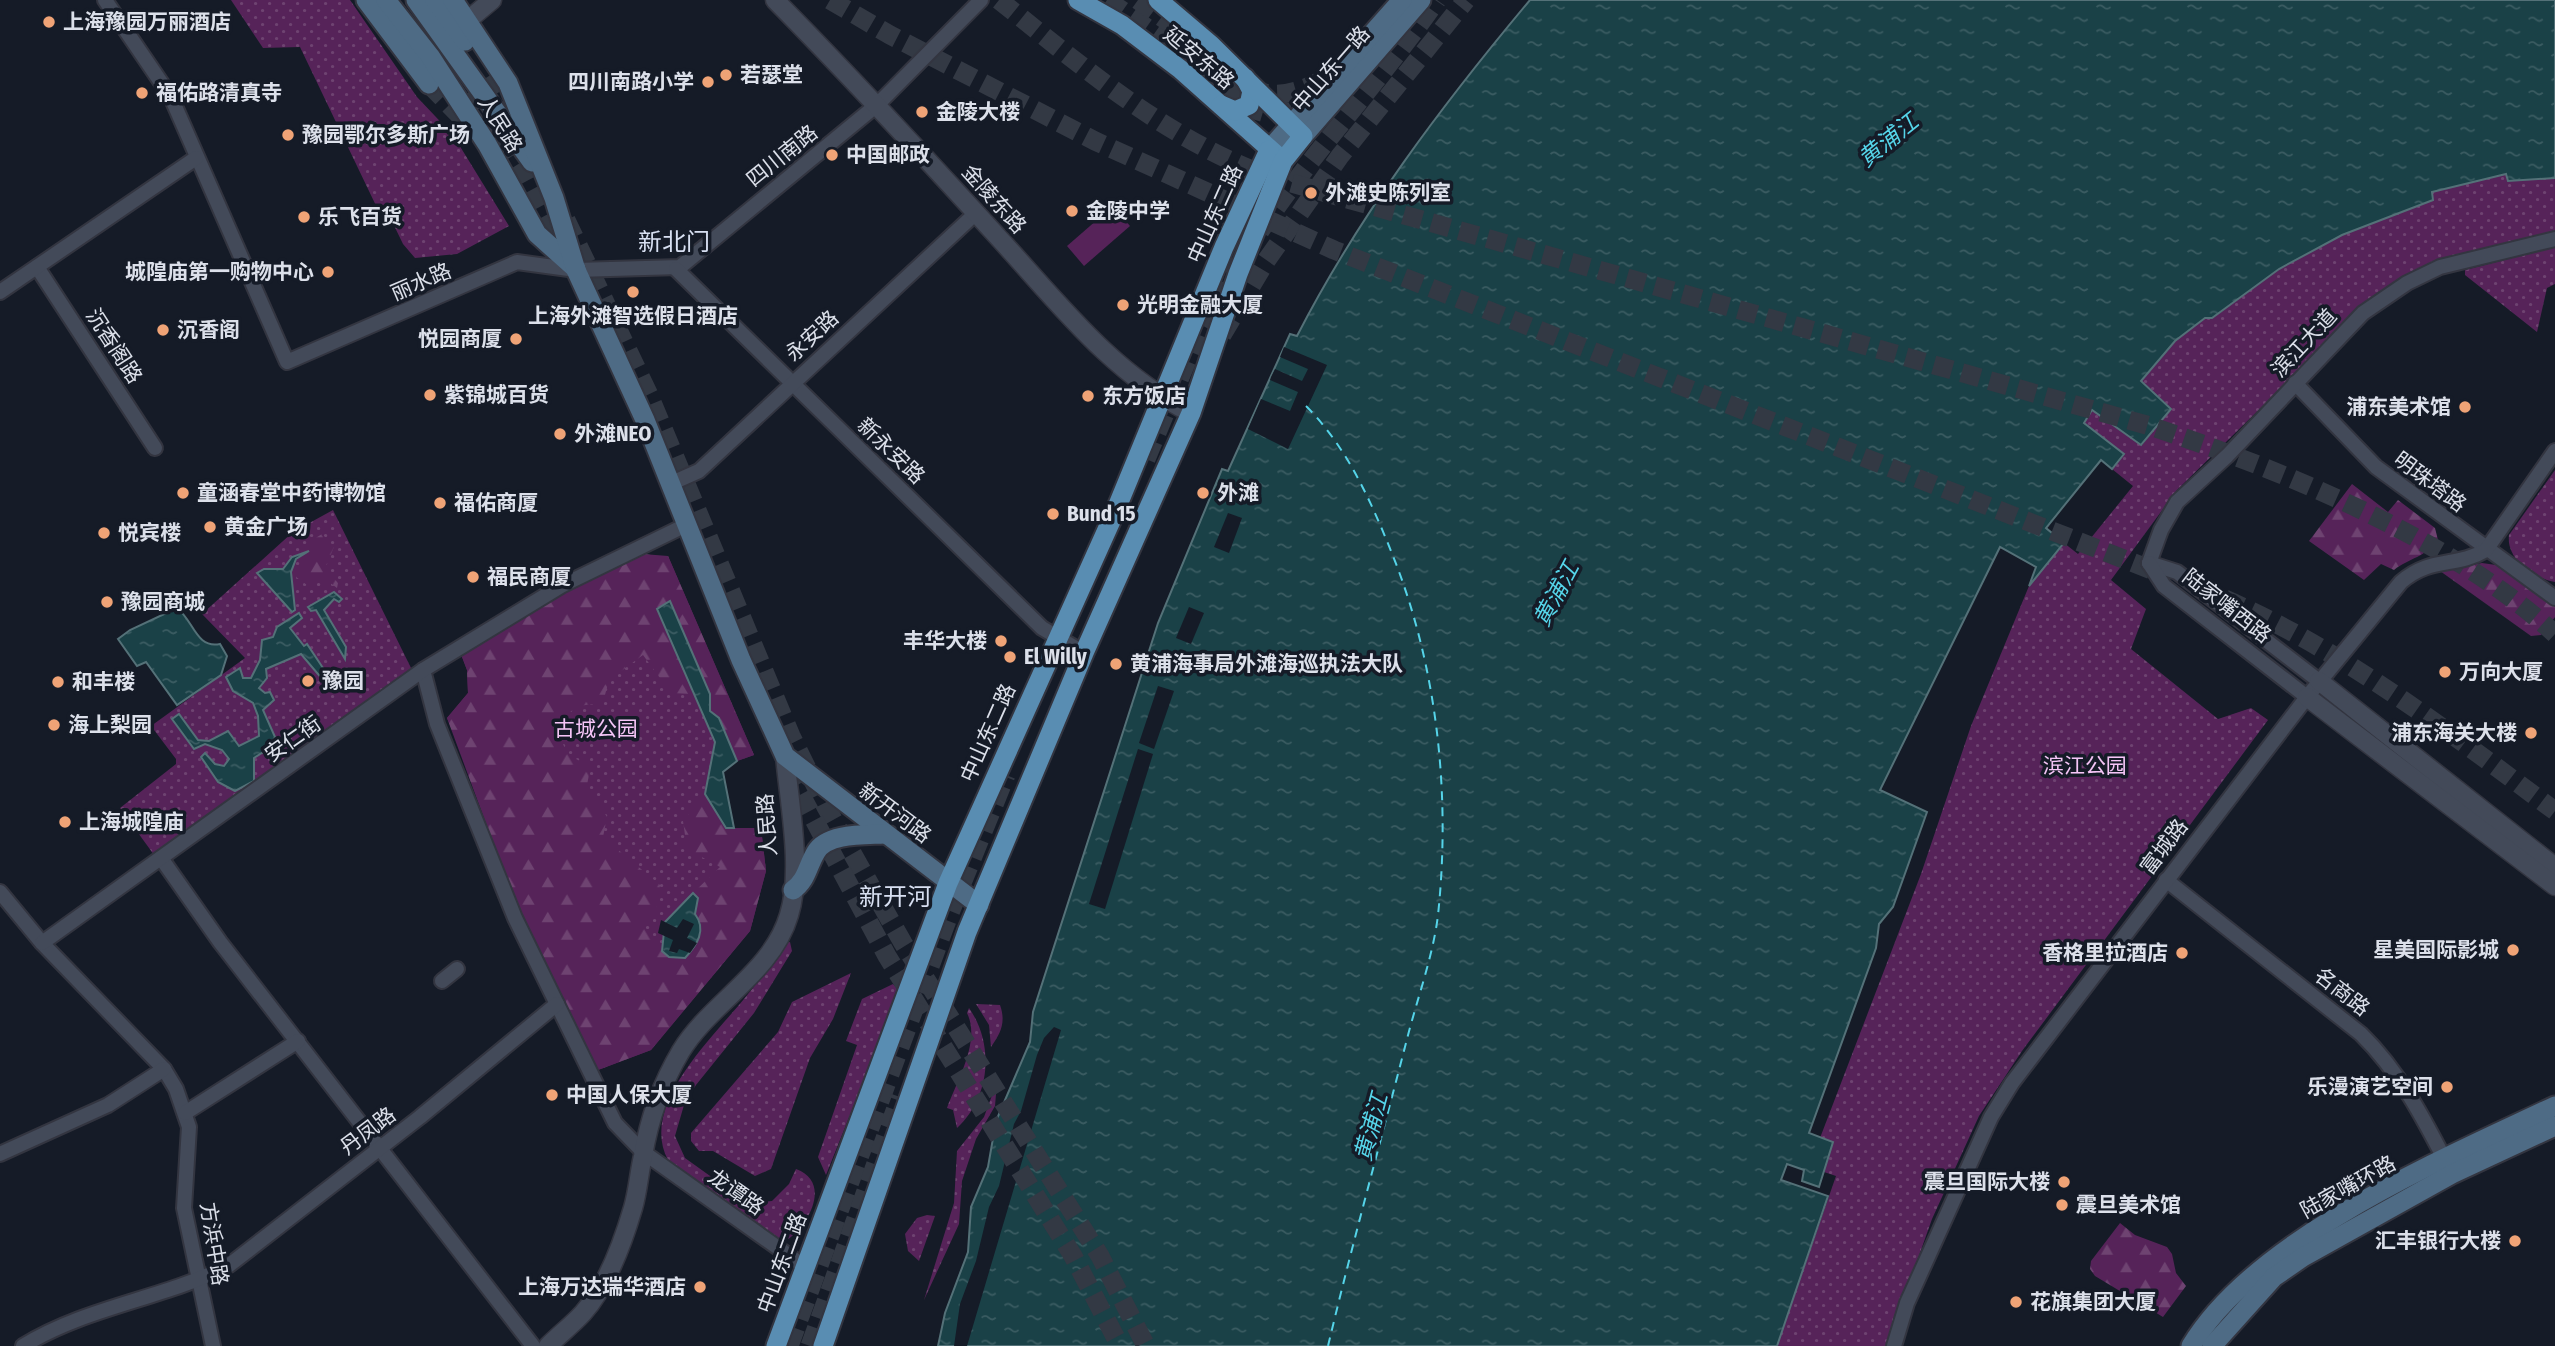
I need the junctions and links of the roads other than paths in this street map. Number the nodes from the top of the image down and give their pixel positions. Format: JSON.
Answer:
{"nodes":[{"id":1,"x":105,"y":0,"type":"edge"},
{"id":2,"x":366,"y":0,"type":"edge"},
{"id":3,"x":386,"y":0,"type":"edge"},
{"id":4,"x":416,"y":0,"type":"edge"},
{"id":5,"x":435,"y":0,"type":"edge"},
{"id":6,"x":453,"y":0,"type":"edge"},
{"id":7,"x":492,"y":0,"type":"edge"},
{"id":8,"x":775,"y":0,"type":"edge"},
{"id":9,"x":981,"y":0,"type":"edge"},
{"id":10,"x":1078,"y":0,"type":"edge"},
{"id":11,"x":1158,"y":0,"type":"edge"},
{"id":12,"x":1402,"y":0,"type":"edge"},
{"id":13,"x":1420,"y":0,"type":"edge"},
{"id":14,"x":467,"y":21,"type":"junction"},
{"id":15,"x":489,"y":76,"type":"tunnel mouth"},
{"id":16,"x":1244,"y":77,"type":"junction"},
{"id":17,"x":429,"y":84,"type":"tunnel mouth"},
{"id":18,"x":878,"y":104,"type":"junction"},
{"id":19,"x":1220,"y":105,"type":"junction"},
{"id":20,"x":1297,"y":130,"type":"junction"},
{"id":21,"x":1276,"y":156,"type":"junction"},
{"id":22,"x":196,"y":158,"type":"junction"},
{"id":23,"x":554,"y":198,"type":"junction"},
{"id":24,"x":975,"y":213,"type":"junction"},
{"id":25,"x":2555,"y":239,"type":"edge"},
{"id":26,"x":37,"y":267,"type":"junction"},
{"id":27,"x":676,"y":269,"type":"junction"},
{"id":28,"x":576,"y":270,"type":"junction"},
{"id":29,"x":0,"y":292,"type":"edge"},
{"id":30,"x":2295,"y":383,"type":"junction"},
{"id":31,"x":792,"y":384,"type":"junction"},
{"id":32,"x":1162,"y":399,"type":"junction"},
{"id":33,"x":1191,"y":413,"type":"junction"},
{"id":34,"x":155,"y":448,"type":"dead end"},
{"id":35,"x":2555,"y":451,"type":"edge"},
{"id":36,"x":672,"y":483,"type":"junction"},
{"id":37,"x":688,"y":524,"type":"junction"},
{"id":38,"x":2486,"y":550,"type":"junction"},
{"id":39,"x":2149,"y":563,"type":"junction"},
{"id":40,"x":2555,"y":598,"type":"edge"},
{"id":41,"x":1056,"y":638,"type":"junction"},
{"id":42,"x":1084,"y":653,"type":"junction"},
{"id":43,"x":423,"y":670,"type":"junction"},
{"id":44,"x":2319,"y":681,"type":"junction"},
{"id":45,"x":2307,"y":697,"type":"junction"},
{"id":46,"x":785,"y":756,"type":"junction"},
{"id":47,"x":884,"y":834,"type":"junction"},
{"id":48,"x":162,"y":858,"type":"junction"},
{"id":49,"x":2555,"y":867,"type":"edge"},
{"id":50,"x":2166,"y":880,"type":"junction"},
{"id":51,"x":948,"y":883,"type":"junction"},
{"id":52,"x":2555,"y":886,"type":"edge"},
{"id":53,"x":793,"y":890,"type":"junction"},
{"id":54,"x":0,"y":892,"type":"edge"},
{"id":55,"x":979,"y":905,"type":"junction"},
{"id":56,"x":42,"y":943,"type":"junction"},
{"id":57,"x":457,"y":969,"type":"dead end"},
{"id":58,"x":442,"y":981,"type":"dead end"},
{"id":59,"x":557,"y":1004,"type":"junction"},
{"id":60,"x":298,"y":1041,"type":"junction"},
{"id":61,"x":164,"y":1069,"type":"junction"},
{"id":62,"x":2555,"y":1106,"type":"edge"},
{"id":63,"x":185,"y":1113,"type":"junction"},
{"id":64,"x":2555,"y":1126,"type":"edge"},
{"id":65,"x":379,"y":1149,"type":"junction"},
{"id":66,"x":643,"y":1152,"type":"junction"},
{"id":67,"x":0,"y":1154,"type":"edge"},
{"id":68,"x":2448,"y":1166,"type":"junction"},
{"id":69,"x":805,"y":1267,"type":"junction"},
{"id":70,"x":198,"y":1281,"type":"junction"},
{"id":71,"x":26,"y":1345,"type":"edge"},
{"id":72,"x":213,"y":1346,"type":"edge"},
{"id":73,"x":533,"y":1346,"type":"edge"},
{"id":74,"x":548,"y":1346,"type":"edge"},
{"id":75,"x":776,"y":1346,"type":"edge"},
{"id":76,"x":823,"y":1346,"type":"edge"},
{"id":77,"x":1894,"y":1346,"type":"edge"},
{"id":78,"x":2191,"y":1346,"type":"edge"},
{"id":79,"x":2211,"y":1346,"type":"edge"}],
"edges":[{"from":1,"to":22,"type":"street"},
{"from":2,"to":17,"type":"main road"},
{"from":3,"to":28,"type":"main road","name":"人民路"},
{"from":4,"to":23,"type":"main road","name":"人民路"},
{"from":5,"to":15,"type":"main road"},
{"from":6,"to":14,"type":"main road","name":"人民路"},
{"from":7,"to":14,"type":"street"},
{"from":8,"to":18,"type":"street","name":"金陵东路"},
{"from":9,"to":18,"type":"street","name":"四川南路"},
{"from":10,"to":19,"type":"main road","name":"延安东路"},
{"from":11,"to":16,"type":"main road","name":"延安东路"},
{"from":12,"to":20,"type":"main road","name":"中山东一路"},
{"from":13,"to":20,"type":"main road","name":"中山东一路"},
{"from":14,"to":23,"type":"main road","name":"人民路"},
{"from":16,"to":19,"type":"main road"},
{"from":16,"to":20,"type":"main road","name":"延安东路"},
{"from":18,"to":24,"type":"street","name":"金陵东路"},
{"from":18,"to":27,"type":"street","name":"四川南路"},
{"from":19,"to":21,"type":"main road","name":"延安东路"},
{"from":20,"to":21,"type":"main road"},
{"from":21,"to":32,"type":"main road","name":"中山东二路"},
{"from":21,"to":33,"type":"main road","name":"中山东二路"},
{"from":22,"to":26,"type":"street"},
{"from":22,"to":28,"type":"street","name":"丽水路"},
{"from":23,"to":28,"type":"main road","name":"人民路"},
{"from":24,"to":31,"type":"street","name":"永安路"},
{"from":24,"to":32,"type":"street","name":"金陵东路"},
{"from":25,"to":30,"type":"street","name":"滨江大道"},
{"from":26,"to":29,"type":"street"},
{"from":26,"to":34,"type":"street","name":"沉香阁路"},
{"from":27,"to":28,"type":"street"},
{"from":27,"to":31,"type":"street","name":"新永安路"},
{"from":28,"to":36,"type":"main road","name":"人民路"},
{"from":30,"to":38,"type":"street","name":"明珠塔路"},
{"from":30,"to":39,"type":"street","name":"滨江大道"},
{"from":31,"to":36,"type":"street","name":"永安路"},
{"from":31,"to":41,"type":"street","name":"新永安路"},
{"from":32,"to":33,"type":"street","name":"金陵东路"},
{"from":32,"to":41,"type":"main road","name":"中山东二路"},
{"from":33,"to":42,"type":"main road","name":"中山东二路"},
{"from":35,"to":38,"type":"street"},
{"from":36,"to":37,"type":"main road","name":"人民路"},
{"from":37,"to":43,"type":"street","name":"安仁街"},
{"from":37,"to":46,"type":"main road","name":"人民路"},
{"from":38,"to":40,"type":"street","name":"明珠塔路"},
{"from":38,"to":44,"type":"street","name":"富城路"},
{"from":39,"to":44,"type":"street","name":"陆家嘴西路"},
{"from":39,"to":45,"type":"street","name":"陆家嘴西路"},
{"from":41,"to":42,"type":"street","name":"新永安路"},
{"from":41,"to":51,"type":"main road","name":"中山东二路"},
{"from":42,"to":55,"type":"main road","name":"中山东二路"},
{"from":43,"to":48,"type":"street","name":"安仁街"},
{"from":43,"to":59,"type":"street","name":"龙谭路"},
{"from":44,"to":45,"type":"street","name":"富城路"},
{"from":44,"to":49,"type":"street","name":"陆家嘴西路"},
{"from":45,"to":50,"type":"street","name":"富城路"},
{"from":45,"to":52,"type":"street","name":"陆家嘴西路"},
{"from":46,"to":47,"type":"main road","name":"新开河路"},
{"from":46,"to":53,"type":"street","name":"人民路"},
{"from":47,"to":51,"type":"main road","name":"新开河路"},
{"from":47,"to":53,"type":"main road"},
{"from":48,"to":56,"type":"street","name":"安仁街"},
{"from":48,"to":60,"type":"street"},
{"from":50,"to":68,"type":"street","name":"名商路"},
{"from":50,"to":77,"type":"street","name":"富城路"},
{"from":51,"to":55,"type":"main road","name":"新开河路"},
{"from":51,"to":69,"type":"main road","name":"中山东二路"},
{"from":53,"to":66,"type":"street","name":"人民路"},
{"from":54,"to":56,"type":"street","name":"方浜中路"},
{"from":55,"to":76,"type":"main road","name":"中山东二路"},
{"from":56,"to":61,"type":"street","name":"方浜中路"},
{"from":57,"to":58,"type":"street"},
{"from":59,"to":65,"type":"street","name":"丹凤路"},
{"from":59,"to":66,"type":"street","name":"龙谭路"},
{"from":60,"to":63,"type":"street"},
{"from":60,"to":65,"type":"street"},
{"from":61,"to":63,"type":"street","name":"方浜中路"},
{"from":61,"to":67,"type":"street"},
{"from":62,"to":68,"type":"main road","name":"陆家嘴环路"},
{"from":63,"to":70,"type":"street","name":"方浜中路"},
{"from":64,"to":68,"type":"main road","name":"陆家嘴环路"},
{"from":65,"to":70,"type":"street","name":"丹凤路"},
{"from":65,"to":73,"type":"street"},
{"from":66,"to":69,"type":"street","name":"龙谭路"},
{"from":66,"to":74,"type":"street","name":"人民路"},
{"from":68,"to":78,"type":"main road","name":"陆家嘴环路"},
{"from":68,"to":79,"type":"main road","name":"陆家嘴环路"},
{"from":69,"to":75,"type":"main road","name":"中山东二路"},
{"from":70,"to":71,"type":"street","name":"丹凤路"},
{"from":70,"to":72,"type":"street","name":"方浜中路"}]}
